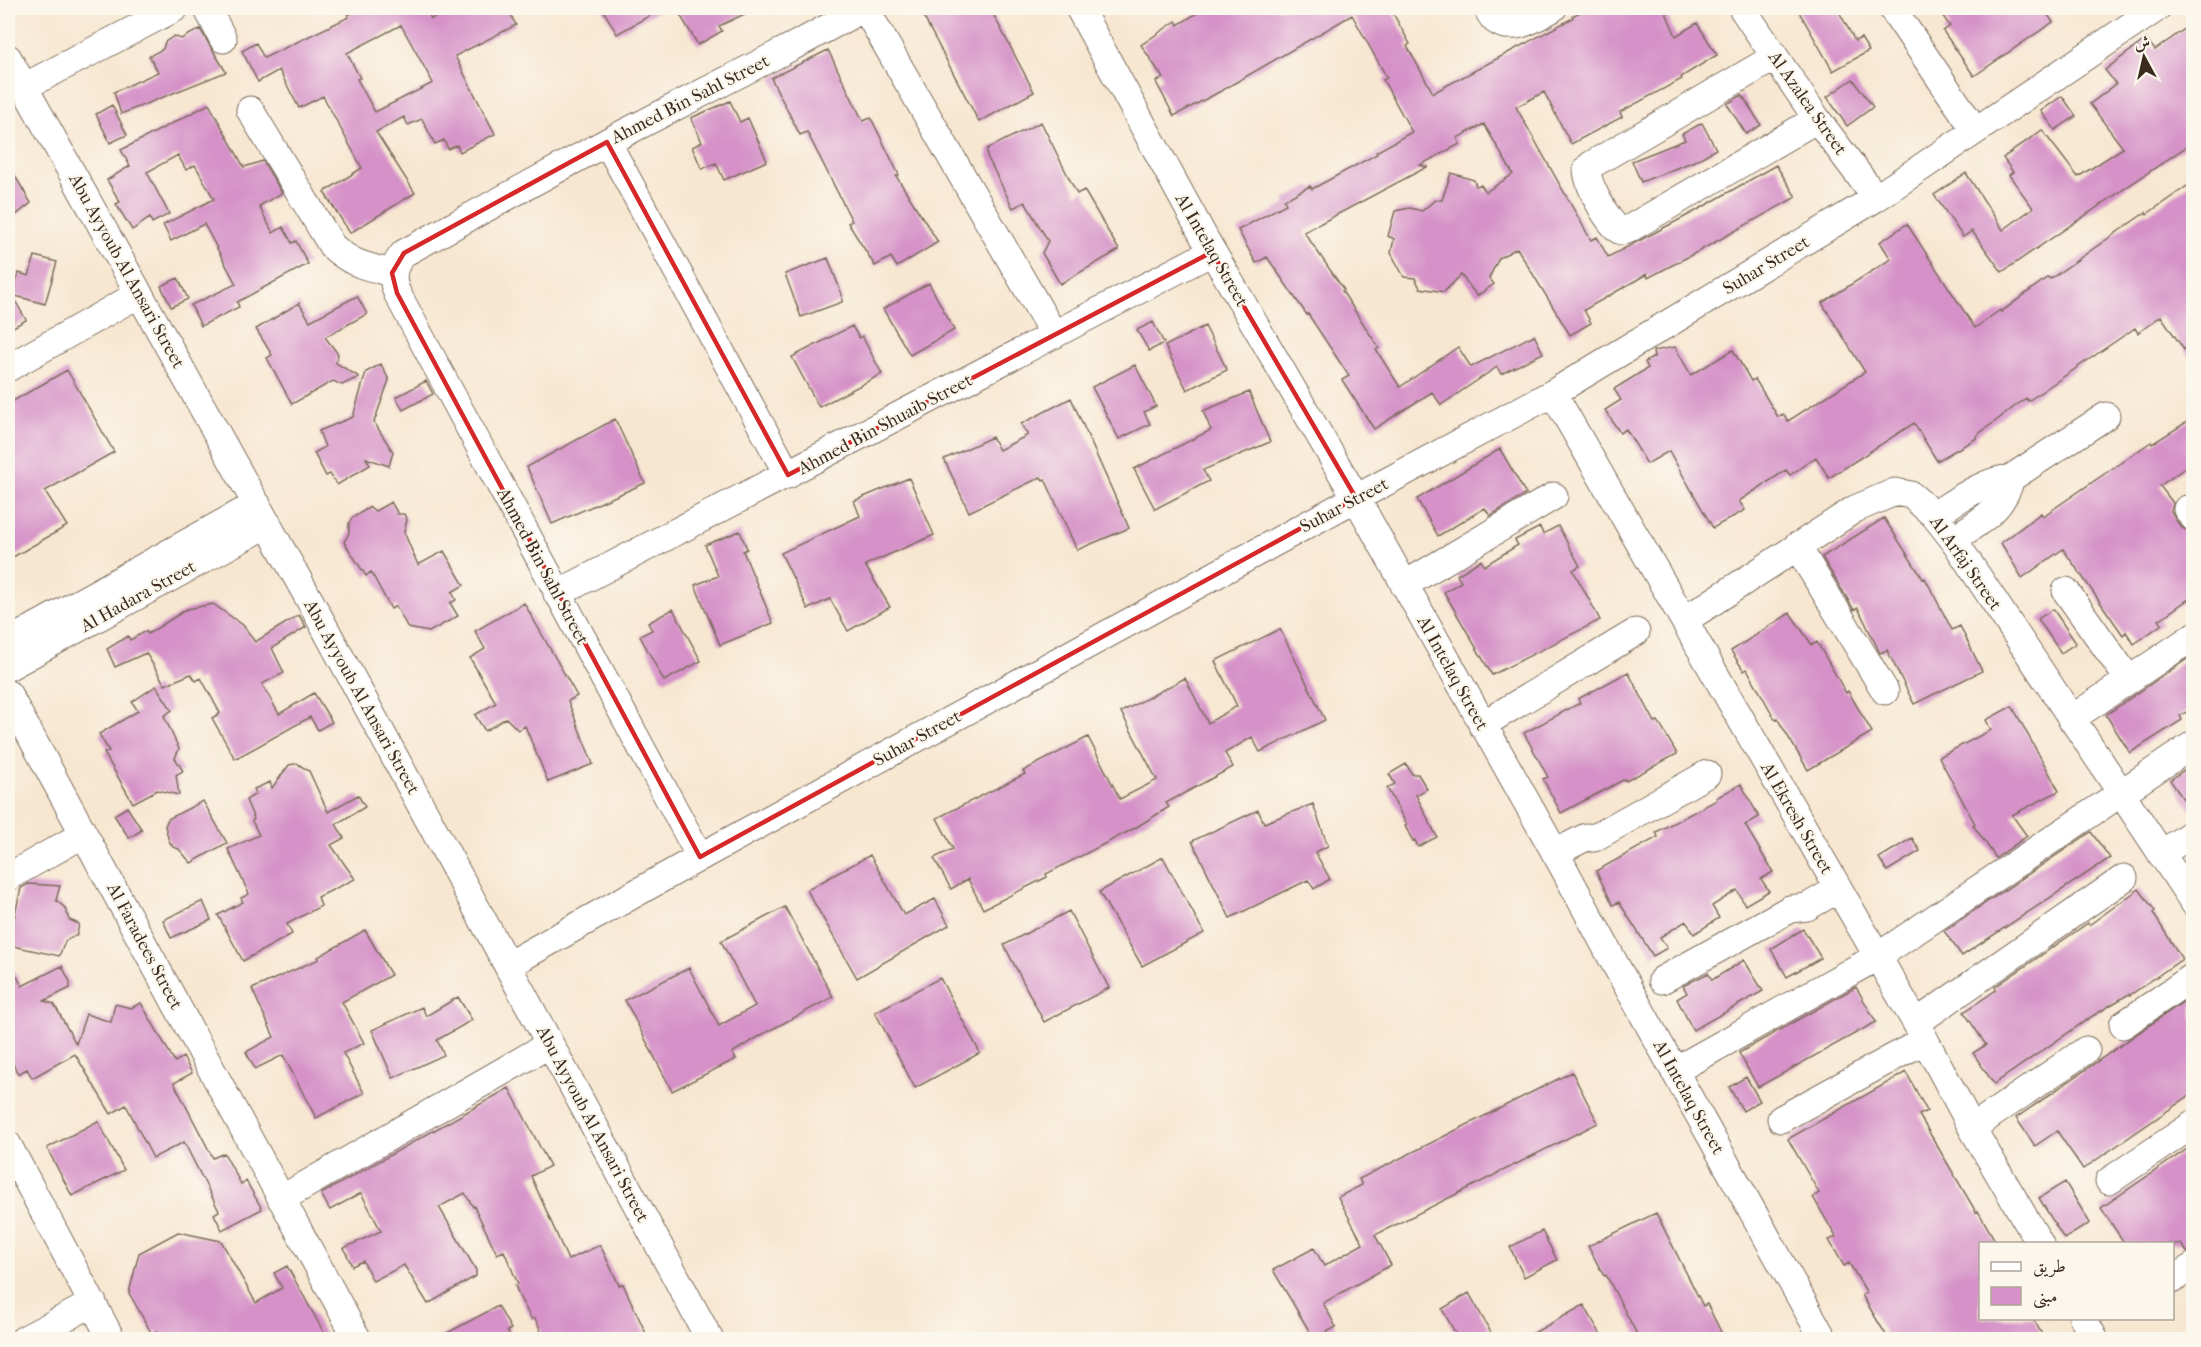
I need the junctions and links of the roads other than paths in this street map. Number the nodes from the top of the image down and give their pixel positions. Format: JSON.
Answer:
{"nodes":[{"id":1,"x":176,"y":8,"type":"edge"},
{"id":2,"x":207,"y":8,"type":"edge"},
{"id":3,"x":865,"y":8,"type":"edge"},
{"id":4,"x":1079,"y":8,"type":"edge"},
{"id":5,"x":1488,"y":8,"type":"edge"},
{"id":6,"x":1553,"y":8,"type":"edge"},
{"id":7,"x":1742,"y":8,"type":"edge"},
{"id":8,"x":1892,"y":8,"type":"edge"},
{"id":9,"x":2157,"y":8,"type":"edge"},
{"id":10,"x":223,"y":39,"type":"dead end"},
{"id":11,"x":1775,"y":57,"type":"junction"},
{"id":12,"x":8,"y":58,"type":"edge"},
{"id":13,"x":24,"y":87,"type":"junction"},
{"id":14,"x":250,"y":110,"type":"dead end"},
{"id":15,"x":1817,"y":119,"type":"junction"},
{"id":16,"x":1975,"y":130,"type":"junction"},
{"id":17,"x":607,"y":142,"type":"junction"},
{"id":18,"x":1876,"y":198,"type":"junction"},
{"id":19,"x":1212,"y":252,"type":"junction"},
{"id":20,"x":392,"y":273,"type":"junction"},
{"id":21,"x":139,"y":294,"type":"junction"},
{"id":22,"x":1053,"y":335,"type":"junction"},
{"id":23,"x":8,"y":368,"type":"edge"},
{"id":24,"x":1553,"y":393,"type":"junction"},
{"id":25,"x":2106,"y":416,"type":"dead end"},
{"id":26,"x":788,"y":475,"type":"junction"},
{"id":27,"x":2011,"y":478,"type":"junction"},
{"id":28,"x":1554,"y":496,"type":"dead end"},
{"id":29,"x":1356,"y":498,"type":"junction"},
{"id":30,"x":263,"y":514,"type":"junction"},
{"id":31,"x":1934,"y":515,"type":"junction"},
{"id":32,"x":1953,"y":539,"type":"junction"},
{"id":33,"x":1797,"y":546,"type":"junction"},
{"id":34,"x":1404,"y":585,"type":"junction"},
{"id":35,"x":2066,"y":591,"type":"dead end"},
{"id":36,"x":557,"y":594,"type":"junction"},
{"id":37,"x":1685,"y":620,"type":"junction"},
{"id":38,"x":1636,"y":632,"type":"dead end"},
{"id":39,"x":2193,"y":636,"type":"edge"},
{"id":40,"x":8,"y":642,"type":"edge"},
{"id":41,"x":8,"y":667,"type":"edge"},
{"id":42,"x":2129,"y":680,"type":"junction"},
{"id":43,"x":1885,"y":692,"type":"dead end"},
{"id":44,"x":8,"y":694,"type":"edge"},
{"id":45,"x":2071,"y":719,"type":"junction"},
{"id":46,"x":1482,"y":725,"type":"junction"},
{"id":47,"x":2193,"y":744,"type":"edge"},
{"id":48,"x":1707,"y":774,"type":"dead end"},
{"id":49,"x":2121,"y":794,"type":"junction"},
{"id":50,"x":2193,"y":832,"type":"edge"},
{"id":51,"x":84,"y":834,"type":"junction"},
{"id":52,"x":2161,"y":854,"type":"junction"},
{"id":53,"x":700,"y":857,"type":"junction"},
{"id":54,"x":1559,"y":859,"type":"junction"},
{"id":55,"x":8,"y":877,"type":"edge"},
{"id":56,"x":2124,"y":878,"type":"dead end"},
{"id":57,"x":1835,"y":884,"type":"junction"},
{"id":58,"x":2193,"y":903,"type":"edge"},
{"id":59,"x":1877,"y":957,"type":"junction"},
{"id":60,"x":508,"y":964,"type":"junction"},
{"id":61,"x":2193,"y":976,"type":"edge"},
{"id":62,"x":1662,"y":980,"type":"dead end"},
{"id":63,"x":2123,"y":1026,"type":"dead end"},
{"id":64,"x":1920,"y":1032,"type":"junction"},
{"id":65,"x":550,"y":1044,"type":"junction"},
{"id":66,"x":2086,"y":1050,"type":"dead end"},
{"id":67,"x":1674,"y":1071,"type":"junction"},
{"id":68,"x":1780,"y":1119,"type":"dead end"},
{"id":69,"x":2193,"y":1124,"type":"edge"},
{"id":70,"x":1972,"y":1128,"type":"junction"},
{"id":71,"x":8,"y":1145,"type":"edge"},
{"id":72,"x":2109,"y":1181,"type":"dead end"},
{"id":73,"x":282,"y":1199,"type":"junction"},
{"id":74,"x":2039,"y":1242,"type":"edge"},
{"id":75,"x":2193,"y":1266,"type":"edge"},
{"id":76,"x":2174,"y":1280,"type":"edge"},
{"id":77,"x":93,"y":1303,"type":"junction"},
{"id":78,"x":2084,"y":1320,"type":"edge"},
{"id":79,"x":23,"y":1340,"type":"edge"},
{"id":80,"x":112,"y":1340,"type":"edge"},
{"id":81,"x":358,"y":1340,"type":"edge"},
{"id":82,"x":710,"y":1340,"type":"edge"},
{"id":83,"x":1824,"y":1340,"type":"edge"},
{"id":84,"x":2095,"y":1340,"type":"edge"}],
"edges":[{"from":1,"to":13,"type":"street"},
{"from":2,"to":10,"type":"street"},
{"from":3,"to":17,"type":"street","name":"Ahmed Bin Sahl Street"},
{"from":3,"to":22,"type":"street"},
{"from":4,"to":19,"type":"street","name":"Al Intelaq Street"},
{"from":5,"to":6,"type":"street"},
{"from":7,"to":11,"type":"street","name":"Al Azalea Street"},
{"from":8,"to":16,"type":"street"},
{"from":9,"to":16,"type":"street","name":"Suhar Street"},
{"from":11,"to":15,"type":"street","name":"Al Azalea Street"},
{"from":11,"to":15,"type":"street"},
{"from":12,"to":13,"type":"street","name":"Abu Ayyoub Al Ansari Street"},
{"from":13,"to":21,"type":"street","name":"Abu Ayyoub Al Ansari Street"},
{"from":14,"to":20,"type":"street"},
{"from":15,"to":18,"type":"street","name":"Al Azalea Street"},
{"from":16,"to":18,"type":"street","name":"Suhar Street"},
{"from":17,"to":20,"type":"street","name":"Ahmed Bin Sahl Street"},
{"from":17,"to":26,"type":"street"},
{"from":18,"to":24,"type":"street","name":"Suhar Street"},
{"from":19,"to":22,"type":"street","name":"Ahmed Bin Shuaib Street"},
{"from":19,"to":29,"type":"street","name":"Al Intelaq Street"},
{"from":20,"to":36,"type":"street","name":"Ahmed Bin Sahl Street"},
{"from":21,"to":23,"type":"street"},
{"from":21,"to":30,"type":"street","name":"Abu Ayyoub Al Ansari Street"},
{"from":22,"to":26,"type":"street","name":"Ahmed Bin Shuaib Street"},
{"from":24,"to":29,"type":"street","name":"Suhar Street"},
{"from":24,"to":37,"type":"street","name":"Al Ekresh Street"},
{"from":25,"to":27,"type":"street"},
{"from":26,"to":36,"type":"street","name":"Ahmed Bin Shuaib Street"},
{"from":27,"to":31,"type":"street"},
{"from":27,"to":32,"type":"street"},
{"from":28,"to":34,"type":"street"},
{"from":29,"to":34,"type":"street","name":"Al Intelaq Street"},
{"from":29,"to":53,"type":"street","name":"Suhar Street"},
{"from":30,"to":40,"type":"street","name":"Al Hadara Street"},
{"from":30,"to":41,"type":"street","name":"Al Hadara Street"},
{"from":30,"to":60,"type":"street","name":"Abu Ayyoub Al Ansari Street"},
{"from":31,"to":32,"type":"street","name":"Al Arfaj Street"},
{"from":31,"to":33,"type":"street","name":"Al Arfaj Street"},
{"from":32,"to":45,"type":"street","name":"Al Arfaj Street"},
{"from":33,"to":37,"type":"street","name":"Al Arfaj Street"},
{"from":33,"to":43,"type":"street"},
{"from":34,"to":46,"type":"street","name":"Al Intelaq Street"},
{"from":35,"to":42,"type":"street"},
{"from":36,"to":53,"type":"street","name":"Ahmed Bin Sahl Street"},
{"from":37,"to":57,"type":"street","name":"Al Ekresh Street"},
{"from":38,"to":46,"type":"street"},
{"from":39,"to":42,"type":"street"},
{"from":42,"to":45,"type":"street"},
{"from":44,"to":51,"type":"street","name":"Al Faradees Street"},
{"from":45,"to":49,"type":"street","name":"Al Arfaj Street"},
{"from":46,"to":54,"type":"street","name":"Al Intelaq Street"},
{"from":47,"to":49,"type":"street"},
{"from":48,"to":54,"type":"street"},
{"from":49,"to":52,"type":"street","name":"Al Arfaj Street"},
{"from":49,"to":59,"type":"street"},
{"from":50,"to":52,"type":"street"},
{"from":51,"to":55,"type":"street"},
{"from":51,"to":73,"type":"street","name":"Al Faradees Street"},
{"from":52,"to":58,"type":"street","name":"Al Arfaj Street"},
{"from":53,"to":60,"type":"street","name":"Suhar Street"},
{"from":54,"to":67,"type":"street","name":"Al Intelaq Street"},
{"from":56,"to":64,"type":"street"},
{"from":57,"to":59,"type":"street","name":"Al Ekresh Street"},
{"from":57,"to":62,"type":"street"},
{"from":59,"to":64,"type":"street","name":"Al Ekresh Street"},
{"from":59,"to":67,"type":"street"},
{"from":60,"to":65,"type":"street","name":"Abu Ayyoub Al Ansari Street"},
{"from":61,"to":63,"type":"street"},
{"from":64,"to":68,"type":"street"},
{"from":64,"to":70,"type":"street","name":"Al Ekresh Street"},
{"from":65,"to":73,"type":"street"},
{"from":65,"to":82,"type":"street","name":"Abu Ayyoub Al Ansari Street"},
{"from":66,"to":70,"type":"street"},
{"from":67,"to":83,"type":"street","name":"Al Intelaq Street"},
{"from":69,"to":72,"type":"street"},
{"from":70,"to":74,"type":"street","name":"Al Ekresh Street"},
{"from":71,"to":77,"type":"street"},
{"from":73,"to":81,"type":"street","name":"Al Faradees Street"},
{"from":75,"to":76,"type":"street"},
{"from":77,"to":79,"type":"street"},
{"from":77,"to":80,"type":"street"},
{"from":78,"to":84,"type":"street"}]}
